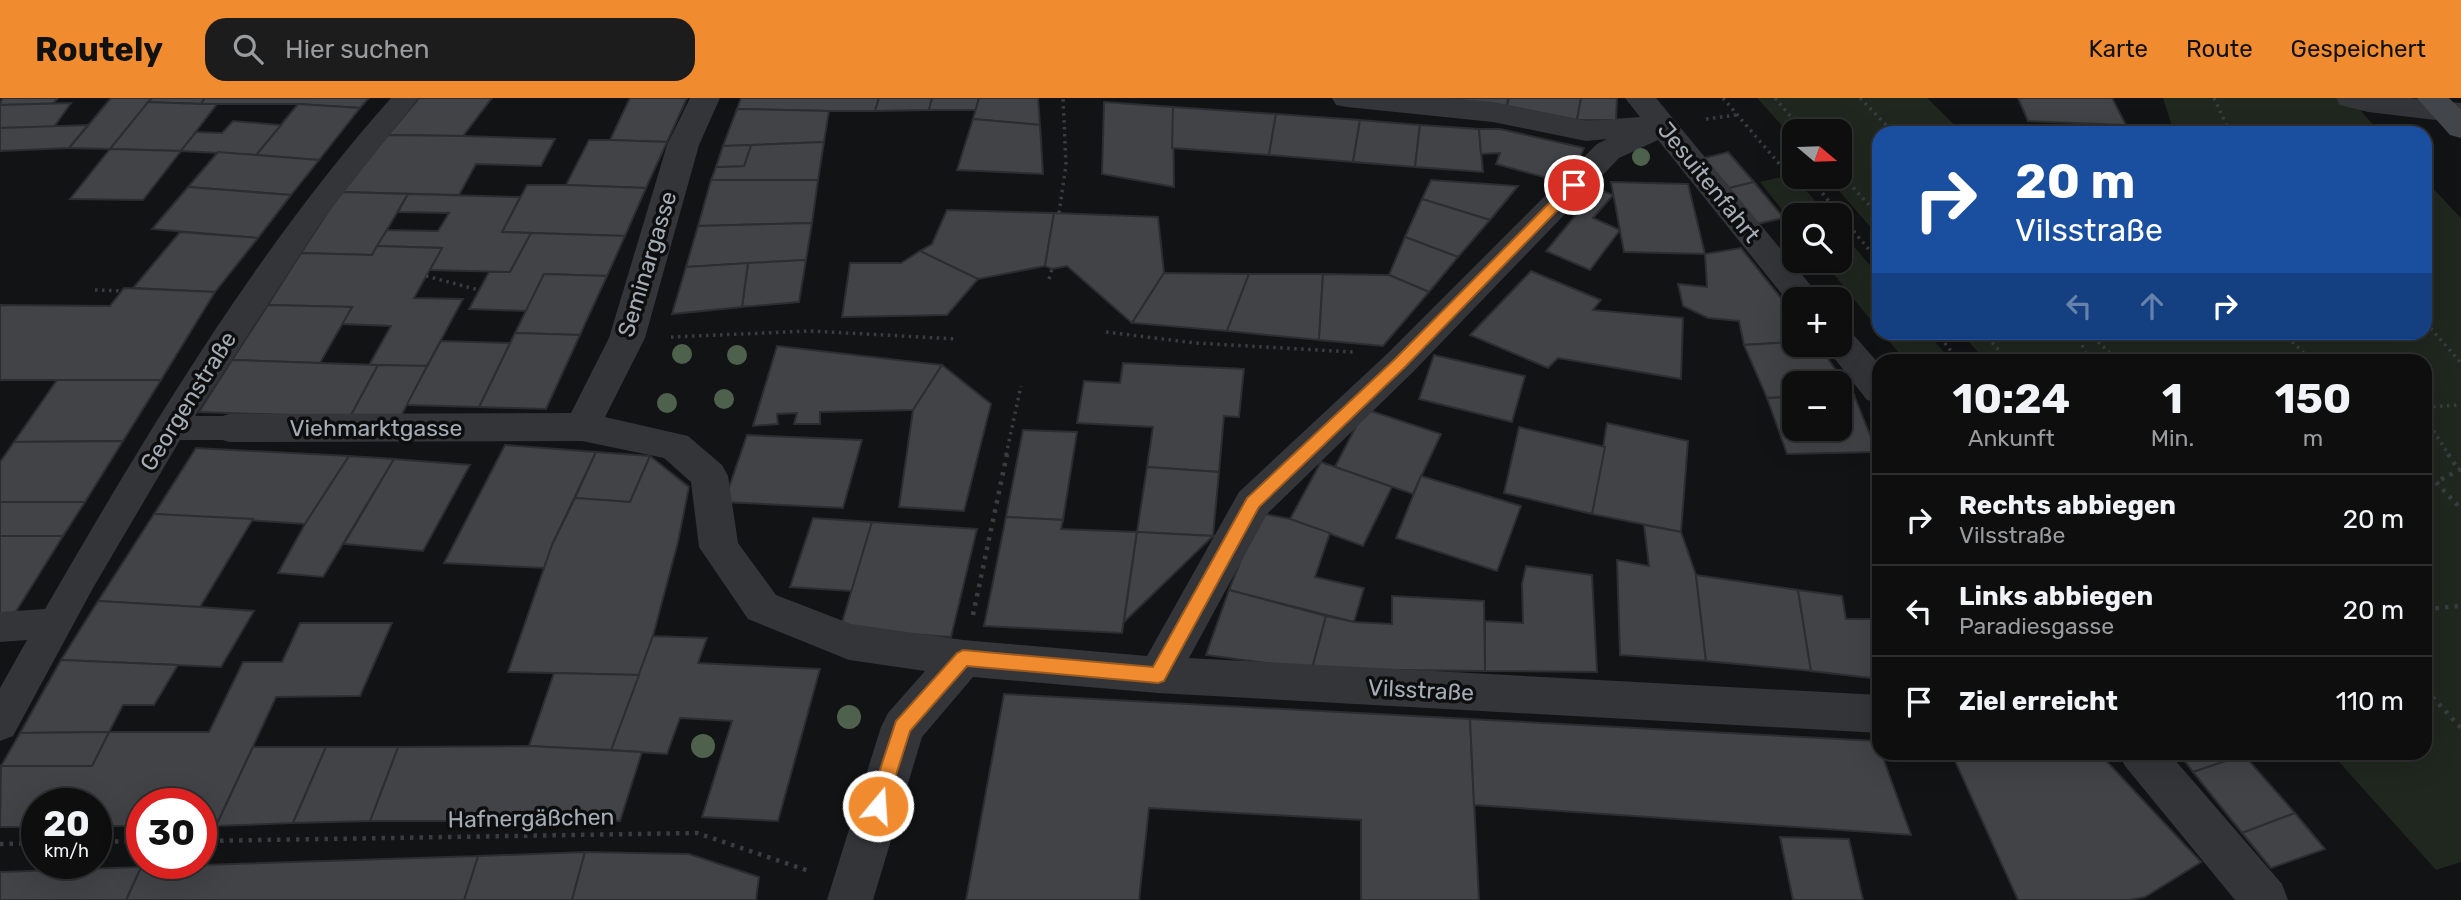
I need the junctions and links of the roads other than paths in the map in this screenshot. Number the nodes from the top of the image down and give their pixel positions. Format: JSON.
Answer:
{"nodes":[{"id":1,"x":405,"y":98,"type":"edge"},
{"id":2,"x":705,"y":98,"type":"edge"},
{"id":3,"x":1347,"y":98,"type":"edge"},
{"id":4,"x":1640,"y":98,"type":"edge"},
{"id":5,"x":2351,"y":98,"type":"edge"},
{"id":6,"x":2450,"y":113,"type":"edge"},
{"id":7,"x":1663,"y":125,"type":"junction"},
{"id":8,"x":1795,"y":287,"type":"edge"},
{"id":9,"x":1852,"y":357,"type":"edge"},
{"id":10,"x":1872,"y":380,"type":"edge"},
{"id":11,"x":582,"y":427,"type":"junction"},
{"id":12,"x":169,"y":428,"type":"junction"},
{"id":13,"x":229,"y":428,"type":"joint"},
{"id":14,"x":54,"y":623,"type":"junction"},
{"id":15,"x":0,"y":626,"type":"edge"},
{"id":16,"x":963,"y":658,"type":"junction"},
{"id":17,"x":1158,"y":675,"type":"junction"},
{"id":18,"x":1872,"y":714,"type":"edge"},
{"id":19,"x":0,"y":724,"type":"edge"},
{"id":20,"x":2147,"y":760,"type":"edge"},
{"id":21,"x":852,"y":893,"type":"edge"},
{"id":22,"x":2265,"y":900,"type":"edge"}],
"edges":[{"from":1,"to":12,"type":"street","name":"Georgenstraße"},
{"from":2,"to":11,"type":"street","name":"Seminargasse"},
{"from":3,"to":7,"type":"street"},
{"from":4,"to":7,"type":"street","name":"Jesuitenfahrt"},
{"from":5,"to":6,"type":"street"},
{"from":7,"to":8,"type":"street","name":"Jesuitenfahrt"},
{"from":7,"to":17,"type":"street"},
{"from":9,"to":10,"type":"street"},
{"from":11,"to":13,"type":"street","name":"Viehmarktgasse"},
{"from":11,"to":16,"type":"street","name":"Viehmarktgasse"},
{"from":12,"to":13,"type":"street","name":"Viehmarktgasse"},
{"from":12,"to":14,"type":"street","name":"Georgenstraße"},
{"from":14,"to":15,"type":"street"},
{"from":14,"to":19,"type":"street","name":"Georgenstraße"},
{"from":16,"to":17,"type":"street","name":"Vilsstraße"},
{"from":16,"to":21,"type":"street"},
{"from":17,"to":18,"type":"street","name":"Vilsstraße"},
{"from":20,"to":22,"type":"street"}]}
